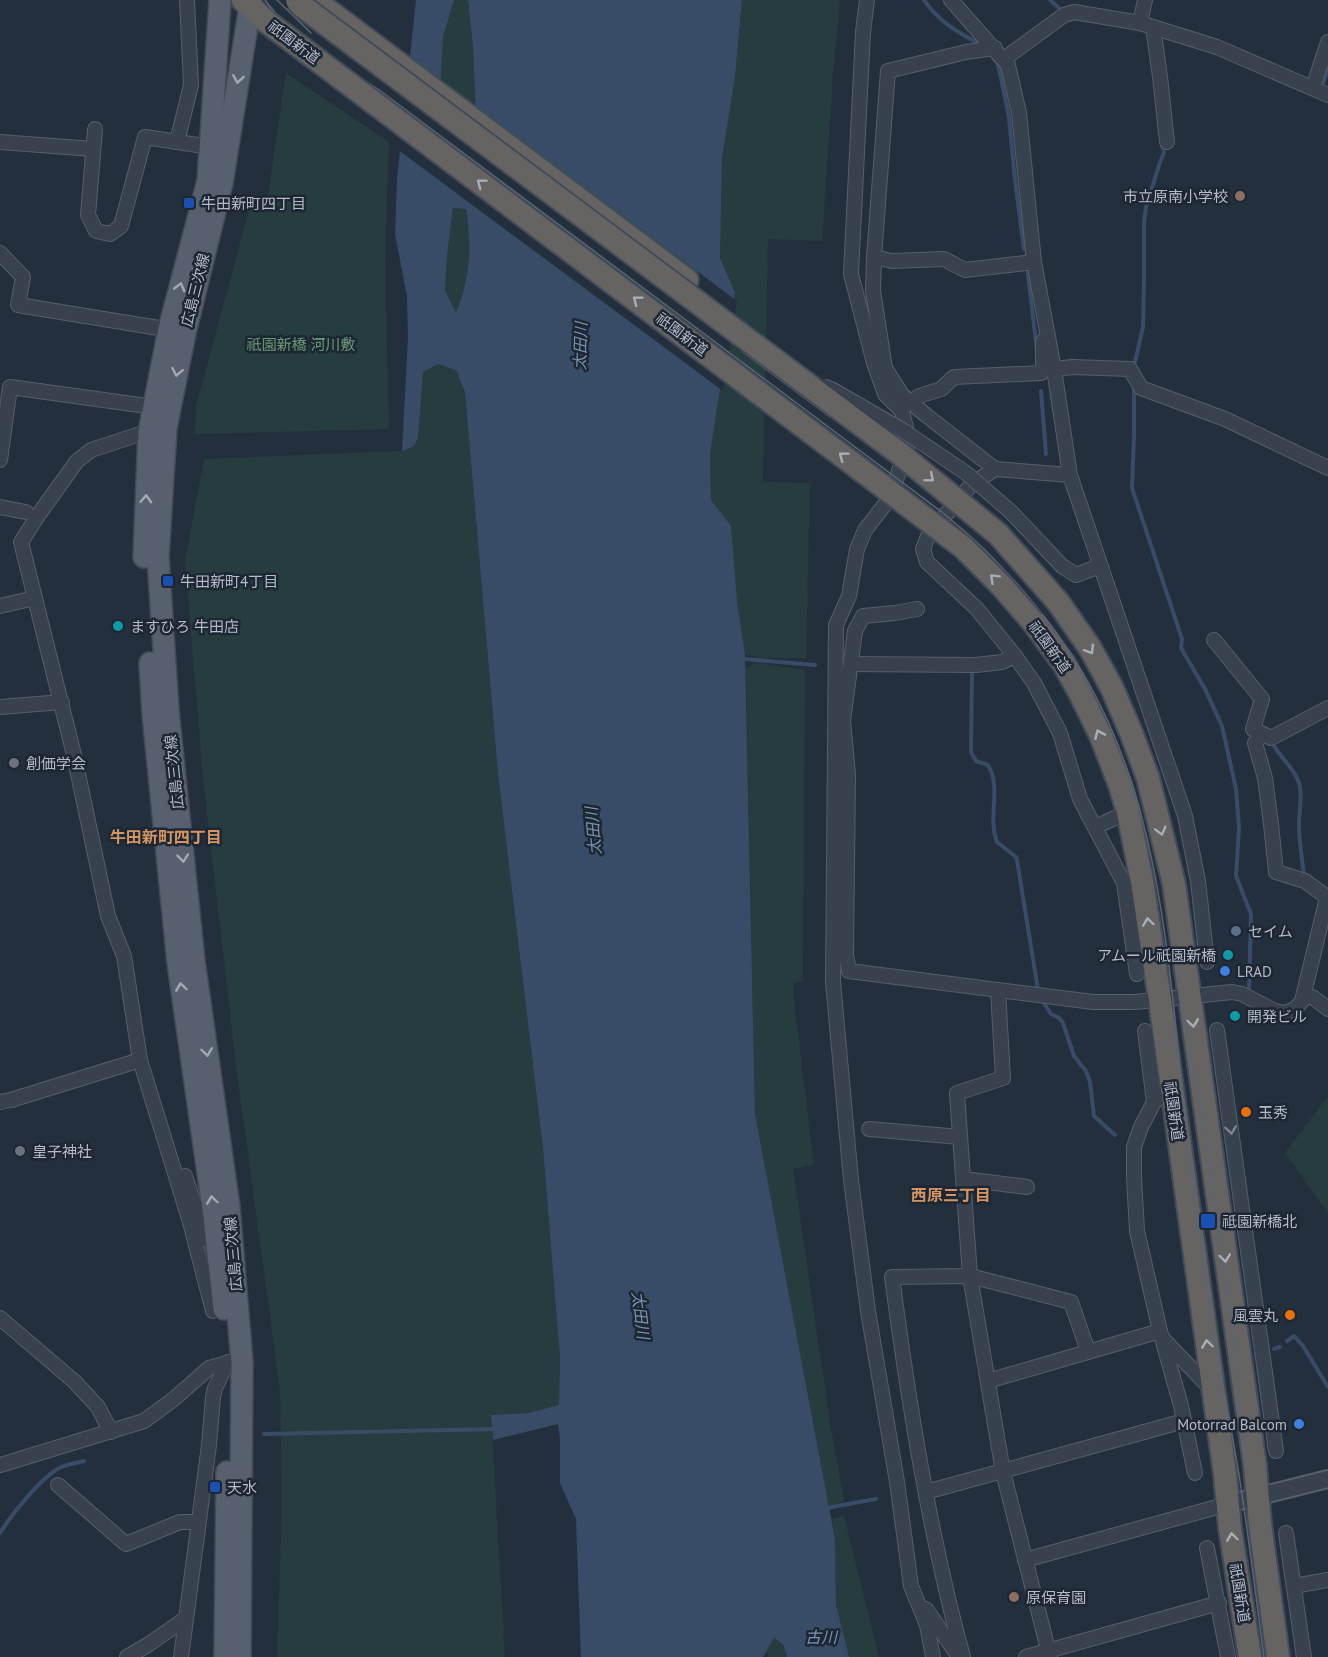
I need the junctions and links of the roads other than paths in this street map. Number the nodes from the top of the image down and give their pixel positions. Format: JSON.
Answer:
{"nodes":[{"id":1,"x":187,"y":0,"type":"edge"},
{"id":2,"x":220,"y":0,"type":"edge"},
{"id":3,"x":297,"y":0,"type":"edge"},
{"id":4,"x":314,"y":0,"type":"edge"},
{"id":5,"x":867,"y":0,"type":"edge"},
{"id":6,"x":951,"y":0,"type":"edge"},
{"id":7,"x":1145,"y":0,"type":"edge"},
{"id":8,"x":248,"y":2,"type":"edge"},
{"id":9,"x":1146,"y":25,"type":"junction"},
{"id":10,"x":273,"y":30,"type":"junction"},
{"id":11,"x":1328,"y":42,"type":"edge"},
{"id":12,"x":243,"y":47,"type":"junction"},
{"id":13,"x":999,"y":54,"type":"junction"},
{"id":14,"x":1313,"y":88,"type":"junction"},
{"id":15,"x":1328,"y":95,"type":"edge"},
{"id":16,"x":94,"y":129,"type":"dead end"},
{"id":17,"x":0,"y":142,"type":"edge"},
{"id":18,"x":177,"y":142,"type":"junction"},
{"id":19,"x":1167,"y":142,"type":"dead end"},
{"id":20,"x":219,"y":148,"type":"junction"},
{"id":21,"x":93,"y":150,"type":"junction"},
{"id":22,"x":0,"y":253,"type":"edge"},
{"id":23,"x":874,"y":257,"type":"junction"},
{"id":24,"x":1034,"y":262,"type":"junction"},
{"id":25,"x":177,"y":331,"type":"junction"},
{"id":26,"x":1048,"y":337,"type":"junction"},
{"id":27,"x":764,"y":351,"type":"junction"},
{"id":28,"x":1054,"y":369,"type":"junction"},
{"id":29,"x":798,"y":377,"type":"junction"},
{"id":30,"x":912,"y":403,"type":"junction"},
{"id":31,"x":154,"y":407,"type":"junction"},
{"id":32,"x":158,"y":430,"type":"junction"},
{"id":33,"x":0,"y":460,"type":"edge"},
{"id":34,"x":1328,"y":468,"type":"edge"},
{"id":35,"x":995,"y":469,"type":"junction"},
{"id":36,"x":1070,"y":475,"type":"junction"},
{"id":37,"x":0,"y":507,"type":"edge"},
{"id":38,"x":26,"y":512,"type":"dead end"},
{"id":39,"x":1100,"y":566,"type":"junction"},
{"id":40,"x":35,"y":598,"type":"junction"},
{"id":41,"x":0,"y":606,"type":"edge"},
{"id":42,"x":917,"y":609,"type":"dead end"},
{"id":43,"x":1214,"y":640,"type":"dead end"},
{"id":44,"x":1015,"y":656,"type":"junction"},
{"id":45,"x":851,"y":664,"type":"junction"},
{"id":46,"x":62,"y":702,"type":"junction"},
{"id":47,"x":0,"y":707,"type":"edge"},
{"id":48,"x":1328,"y":708,"type":"edge"},
{"id":49,"x":1262,"y":735,"type":"junction"},
{"id":50,"x":1128,"y":812,"type":"junction"},
{"id":51,"x":1095,"y":827,"type":"junction"},
{"id":52,"x":1192,"y":850,"type":"junction"},
{"id":53,"x":1174,"y":884,"type":"junction"},
{"id":54,"x":1328,"y":898,"type":"edge"},
{"id":55,"x":1207,"y":962,"type":"dead end"},
{"id":56,"x":1137,"y":974,"type":"dead end"},
{"id":57,"x":998,"y":990,"type":"junction"},
{"id":58,"x":1304,"y":995,"type":"junction"},
{"id":59,"x":1189,"y":996,"type":"junction"},
{"id":60,"x":1160,"y":1000,"type":"junction"},
{"id":61,"x":1328,"y":1008,"type":"edge"},
{"id":62,"x":1217,"y":1030,"type":"dead end"},
{"id":63,"x":1145,"y":1031,"type":"dead end"},
{"id":64,"x":140,"y":1060,"type":"junction"},
{"id":65,"x":1201,"y":1082,"type":"junction"},
{"id":66,"x":1171,"y":1086,"type":"junction"},
{"id":67,"x":0,"y":1102,"type":"edge"},
{"id":68,"x":1154,"y":1102,"type":"junction"},
{"id":69,"x":1227,"y":1103,"type":"junction"},
{"id":70,"x":869,"y":1129,"type":"dead end"},
{"id":71,"x":960,"y":1137,"type":"junction"},
{"id":72,"x":170,"y":1156,"type":"junction"},
{"id":73,"x":964,"y":1179,"type":"junction"},
{"id":74,"x":1027,"y":1187,"type":"dead end"},
{"id":75,"x":217,"y":1244,"type":"junction"},
{"id":76,"x":970,"y":1276,"type":"junction"},
{"id":77,"x":213,"y":1311,"type":"dead end"},
{"id":78,"x":0,"y":1318,"type":"edge"},
{"id":79,"x":1160,"y":1334,"type":"junction"},
{"id":80,"x":1261,"y":1348,"type":"junction"},
{"id":81,"x":1088,"y":1351,"type":"junction"},
{"id":82,"x":235,"y":1362,"type":"junction"},
{"id":83,"x":1241,"y":1371,"type":"junction"},
{"id":84,"x":988,"y":1381,"type":"junction"},
{"id":85,"x":1214,"y":1393,"type":"junction"},
{"id":86,"x":1184,"y":1420,"type":"junction"},
{"id":87,"x":111,"y":1432,"type":"junction"},
{"id":88,"x":1276,"y":1451,"type":"dead end"},
{"id":89,"x":0,"y":1465,"type":"edge"},
{"id":90,"x":1003,"y":1472,"type":"junction"},
{"id":91,"x":1195,"y":1473,"type":"dead end"},
{"id":92,"x":1328,"y":1479,"type":"edge"},
{"id":93,"x":58,"y":1485,"type":"dead end"},
{"id":94,"x":926,"y":1492,"type":"junction"},
{"id":95,"x":1257,"y":1497,"type":"junction"},
{"id":96,"x":1228,"y":1504,"type":"junction"},
{"id":97,"x":198,"y":1522,"type":"junction"},
{"id":98,"x":1286,"y":1533,"type":"dead end"},
{"id":99,"x":1207,"y":1548,"type":"dead end"},
{"id":100,"x":1025,"y":1560,"type":"junction"},
{"id":101,"x":1328,"y":1580,"type":"edge"},
{"id":102,"x":911,"y":1586,"type":"junction"},
{"id":103,"x":1294,"y":1586,"type":"junction"},
{"id":104,"x":1269,"y":1597,"type":"junction"},
{"id":105,"x":1218,"y":1603,"type":"junction"},
{"id":106,"x":1242,"y":1607,"type":"junction"},
{"id":107,"x":1297,"y":1614,"type":"junction"},
{"id":108,"x":185,"y":1619,"type":"junction"},
{"id":109,"x":1223,"y":1629,"type":"junction"},
{"id":110,"x":1049,"y":1654,"type":"edge"},
{"id":111,"x":127,"y":1657,"type":"edge"},
{"id":112,"x":181,"y":1657,"type":"edge"},
{"id":113,"x":225,"y":1657,"type":"edge"},
{"id":114,"x":240,"y":1657,"type":"edge"},
{"id":115,"x":933,"y":1657,"type":"edge"},
{"id":116,"x":961,"y":1657,"type":"edge"},
{"id":117,"x":1026,"y":1657,"type":"edge"},
{"id":118,"x":1228,"y":1657,"type":"edge"},
{"id":119,"x":1251,"y":1657,"type":"edge"},
{"id":120,"x":1278,"y":1657,"type":"edge"},
{"id":121,"x":1304,"y":1657,"type":"edge"}],
"edges":[{"from":1,"to":18,"type":"street"},
{"from":2,"to":20,"type":"main road","name":"広島三次線"},
{"from":3,"to":27,"type":"highway","name":"祇園新道","bridge":true},
{"from":4,"to":27,"type":"highway","name":"祇園新道","bridge":true},
{"from":5,"to":102,"type":"street"},
{"from":6,"to":13,"type":"street"},
{"from":7,"to":9,"type":"street"},
{"from":8,"to":10,"type":"highway","name":"祇園新道"},
{"from":8,"to":12,"type":"main road","name":"広島三次線"},
{"from":9,"to":13,"type":"street"},
{"from":9,"to":14,"type":"street"},
{"from":9,"to":19,"type":"street"},
{"from":10,"to":12,"type":"main road"},
{"from":50,"to":10,"type":"highway","name":"祇園新道","one_way":true,"bridge":true},
{"from":11,"to":14,"type":"street"},
{"from":12,"to":20,"type":"main road","name":"広島三次線","one_way":true},
{"from":13,"to":23,"type":"street"},
{"from":13,"to":24,"type":"street"},
{"from":14,"to":15,"type":"street"},
{"from":16,"to":21,"type":"street"},
{"from":17,"to":21,"type":"street"},
{"from":18,"to":20,"type":"street"},
{"from":18,"to":21,"type":"street"},
{"from":20,"to":25,"type":"main road","name":"広島三次線"},
{"from":22,"to":25,"type":"street"},
{"from":23,"to":24,"type":"street"},
{"from":23,"to":30,"type":"street"},
{"from":24,"to":26,"type":"street"},
{"from":25,"to":31,"type":"main road","name":"広島三次線"},
{"from":25,"to":32,"type":"main road","name":"広島三次線","one_way":true},
{"from":26,"to":28,"type":"street"},
{"from":26,"to":30,"type":"street"},
{"from":27,"to":29,"type":"highway","name":"祇園新道","bridge":true},
{"from":28,"to":34,"type":"street"},
{"from":28,"to":36,"type":"street"},
{"from":29,"to":39,"type":"street","bridge":true},
{"from":29,"to":53,"type":"highway","name":"祇園新道","one_way":true,"bridge":true},
{"from":30,"to":35,"type":"street"},
{"from":31,"to":32,"type":"main road","name":"広島三次線"},
{"from":31,"to":33,"type":"street"},
{"from":32,"to":40,"type":"street"},
{"from":75,"to":32,"type":"main road","name":"広島三次線","one_way":true},
{"from":32,"to":82,"type":"main road","name":"広島三次線","one_way":true},
{"from":35,"to":36,"type":"street"},
{"from":35,"to":44,"type":"street"},
{"from":36,"to":39,"type":"street"},
{"from":37,"to":38,"type":"street"},
{"from":39,"to":52,"type":"street"},
{"from":40,"to":41,"type":"street"},
{"from":40,"to":46,"type":"street"},
{"from":42,"to":45,"type":"street"},
{"from":43,"to":49,"type":"street"},
{"from":44,"to":45,"type":"street"},
{"from":44,"to":51,"type":"street"},
{"from":45,"to":57,"type":"street"},
{"from":46,"to":47,"type":"street"},
{"from":46,"to":64,"type":"street"},
{"from":48,"to":49,"type":"street"},
{"from":49,"to":54,"type":"street"},
{"from":50,"to":51,"type":"street"},
{"from":60,"to":50,"type":"highway","name":"祇園新道","one_way":true},
{"from":51,"to":56,"type":"street"},
{"from":52,"to":53,"type":"street"},
{"from":52,"to":55,"type":"street"},
{"from":53,"to":59,"type":"highway","name":"祇園新道"},
{"from":54,"to":58,"type":"street"},
{"from":57,"to":60,"type":"street"},
{"from":57,"to":71,"type":"street"},
{"from":58,"to":59,"type":"street"},
{"from":58,"to":61,"type":"street"},
{"from":59,"to":60,"type":"street"},
{"from":59,"to":65,"type":"highway","name":"祇園新道","one_way":true},
{"from":60,"to":66,"type":"highway","name":"祇園新道"},
{"from":62,"to":69,"type":"street"},
{"from":63,"to":68,"type":"street"},
{"from":64,"to":67,"type":"street"},
{"from":64,"to":72,"type":"street"},
{"from":65,"to":69,"type":"street"},
{"from":65,"to":83,"type":"highway","name":"祇園新道","one_way":true},
{"from":66,"to":68,"type":"street"},
{"from":85,"to":66,"type":"highway","name":"祇園新道","one_way":true},
{"from":68,"to":79,"type":"street"},
{"from":69,"to":80,"type":"street","one_way":true},
{"from":70,"to":71,"type":"street"},
{"from":71,"to":73,"type":"street"},
{"from":72,"to":75,"type":"street"},
{"from":72,"to":77,"type":"street"},
{"from":73,"to":74,"type":"street"},
{"from":73,"to":76,"type":"street"},
{"from":75,"to":82,"type":"main road","name":"広島三次線"},
{"from":76,"to":81,"type":"street"},
{"from":76,"to":84,"type":"street"},
{"from":76,"to":94,"type":"street"},
{"from":78,"to":87,"type":"street"},
{"from":79,"to":81,"type":"street"},
{"from":79,"to":85,"type":"street"},
{"from":79,"to":86,"type":"street"},
{"from":80,"to":83,"type":"street"},
{"from":80,"to":88,"type":"street"},
{"from":81,"to":84,"type":"street"},
{"from":82,"to":87,"type":"street"},
{"from":82,"to":97,"type":"street"},
{"from":82,"to":113,"type":"main road","name":"広島三次線"},
{"from":82,"to":114,"type":"main road","name":"広島三次線"},
{"from":83,"to":95,"type":"highway","name":"祇園新道"},
{"from":84,"to":90,"type":"street"},
{"from":85,"to":96,"type":"highway","name":"祇園新道"},
{"from":86,"to":90,"type":"street"},
{"from":86,"to":91,"type":"street"},
{"from":87,"to":89,"type":"street"},
{"from":90,"to":94,"type":"street"},
{"from":90,"to":100,"type":"street"},
{"from":92,"to":95,"type":"street"},
{"from":93,"to":97,"type":"street"},
{"from":94,"to":116,"type":"street"},
{"from":95,"to":96,"type":"street"},
{"from":95,"to":104,"type":"highway","name":"祇園新道"},
{"from":96,"to":100,"type":"street"},
{"from":106,"to":96,"type":"highway","name":"祇園新道","one_way":true},
{"from":97,"to":108,"type":"street"},
{"from":98,"to":103,"type":"street"},
{"from":99,"to":105,"type":"street"},
{"from":100,"to":110,"type":"street"},
{"from":101,"to":103,"type":"street"},
{"from":102,"to":115,"type":"street"},
{"from":102,"to":116,"type":"street"},
{"from":103,"to":107,"type":"street"},
{"from":104,"to":107,"type":"street"},
{"from":104,"to":120,"type":"highway","name":"祇園新道"},
{"from":105,"to":109,"type":"street"},
{"from":105,"to":110,"type":"street"},
{"from":106,"to":109,"type":"street"},
{"from":106,"to":119,"type":"highway","name":"祇園新道"},
{"from":107,"to":121,"type":"street"},
{"from":108,"to":111,"type":"street"},
{"from":108,"to":112,"type":"street"},
{"from":109,"to":118,"type":"street"},
{"from":110,"to":117,"type":"street"}]}
